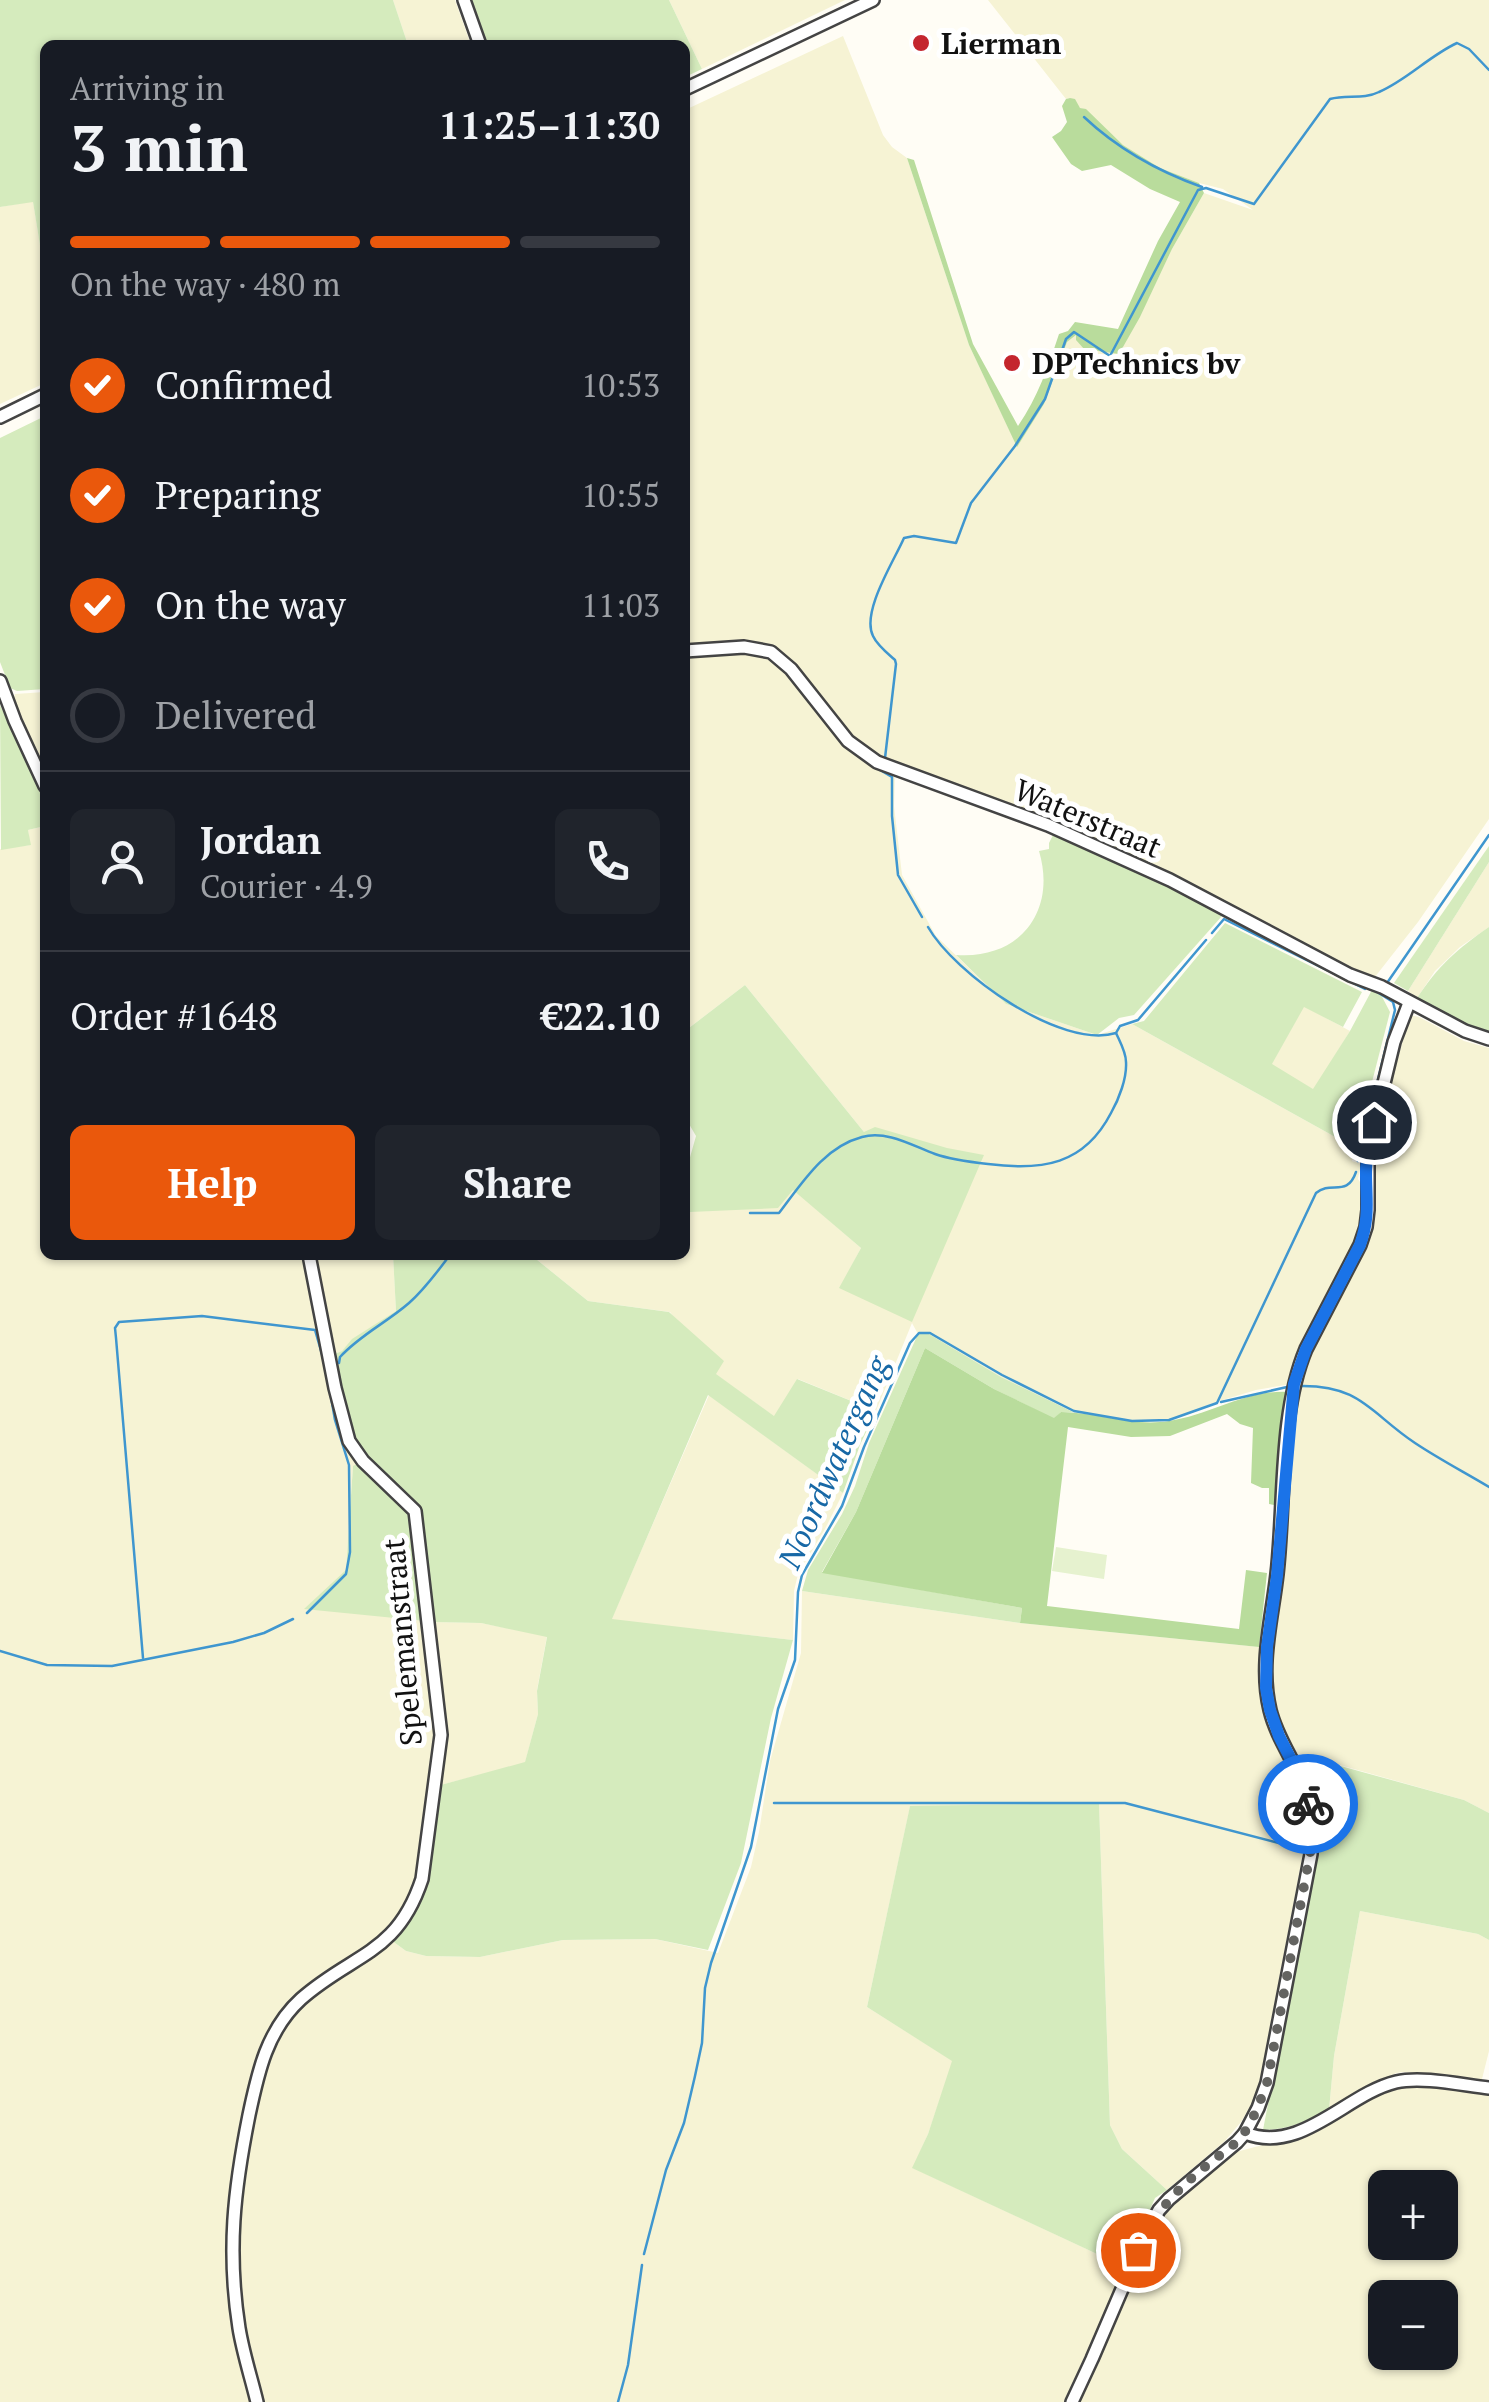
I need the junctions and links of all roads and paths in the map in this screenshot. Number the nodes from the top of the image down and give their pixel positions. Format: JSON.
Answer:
{"nodes":[{"id":1,"x":464,"y":0,"type":"edge"},
{"id":2,"x":873,"y":0,"type":"edge"},
{"id":3,"x":478,"y":40,"type":"edge"},
{"id":4,"x":690,"y":88,"type":"edge"},
{"id":5,"x":40,"y":397,"type":"edge"},
{"id":6,"x":0,"y":417,"type":"edge"},
{"id":7,"x":690,"y":651,"type":"edge"},
{"id":8,"x":0,"y":681,"type":"edge"},
{"id":9,"x":40,"y":776,"type":"edge"},
{"id":10,"x":1409,"y":1002,"type":"junction"},
{"id":11,"x":1489,"y":1039,"type":"edge"},
{"id":12,"x":310,"y":1260,"type":"edge"},
{"id":13,"x":1489,"y":2088,"type":"edge"},
{"id":14,"x":1246,"y":2132,"type":"junction"},
{"id":15,"x":256,"y":2402,"type":"edge"},
{"id":16,"x":1072,"y":2402,"type":"edge"}],
"edges":[{"from":1,"to":3,"type":"street"},
{"from":2,"to":4,"type":"street"},
{"from":5,"to":6,"type":"street"},
{"from":7,"to":10,"type":"street","name":"Waterstraat"},
{"from":8,"to":9,"type":"street"},
{"from":10,"to":11,"type":"street","name":"Waterstraat"},
{"from":10,"to":14,"type":"street"},
{"from":12,"to":15,"type":"street","name":"Spelemanstraat"},
{"from":13,"to":14,"type":"street"},
{"from":14,"to":16,"type":"street"}]}
